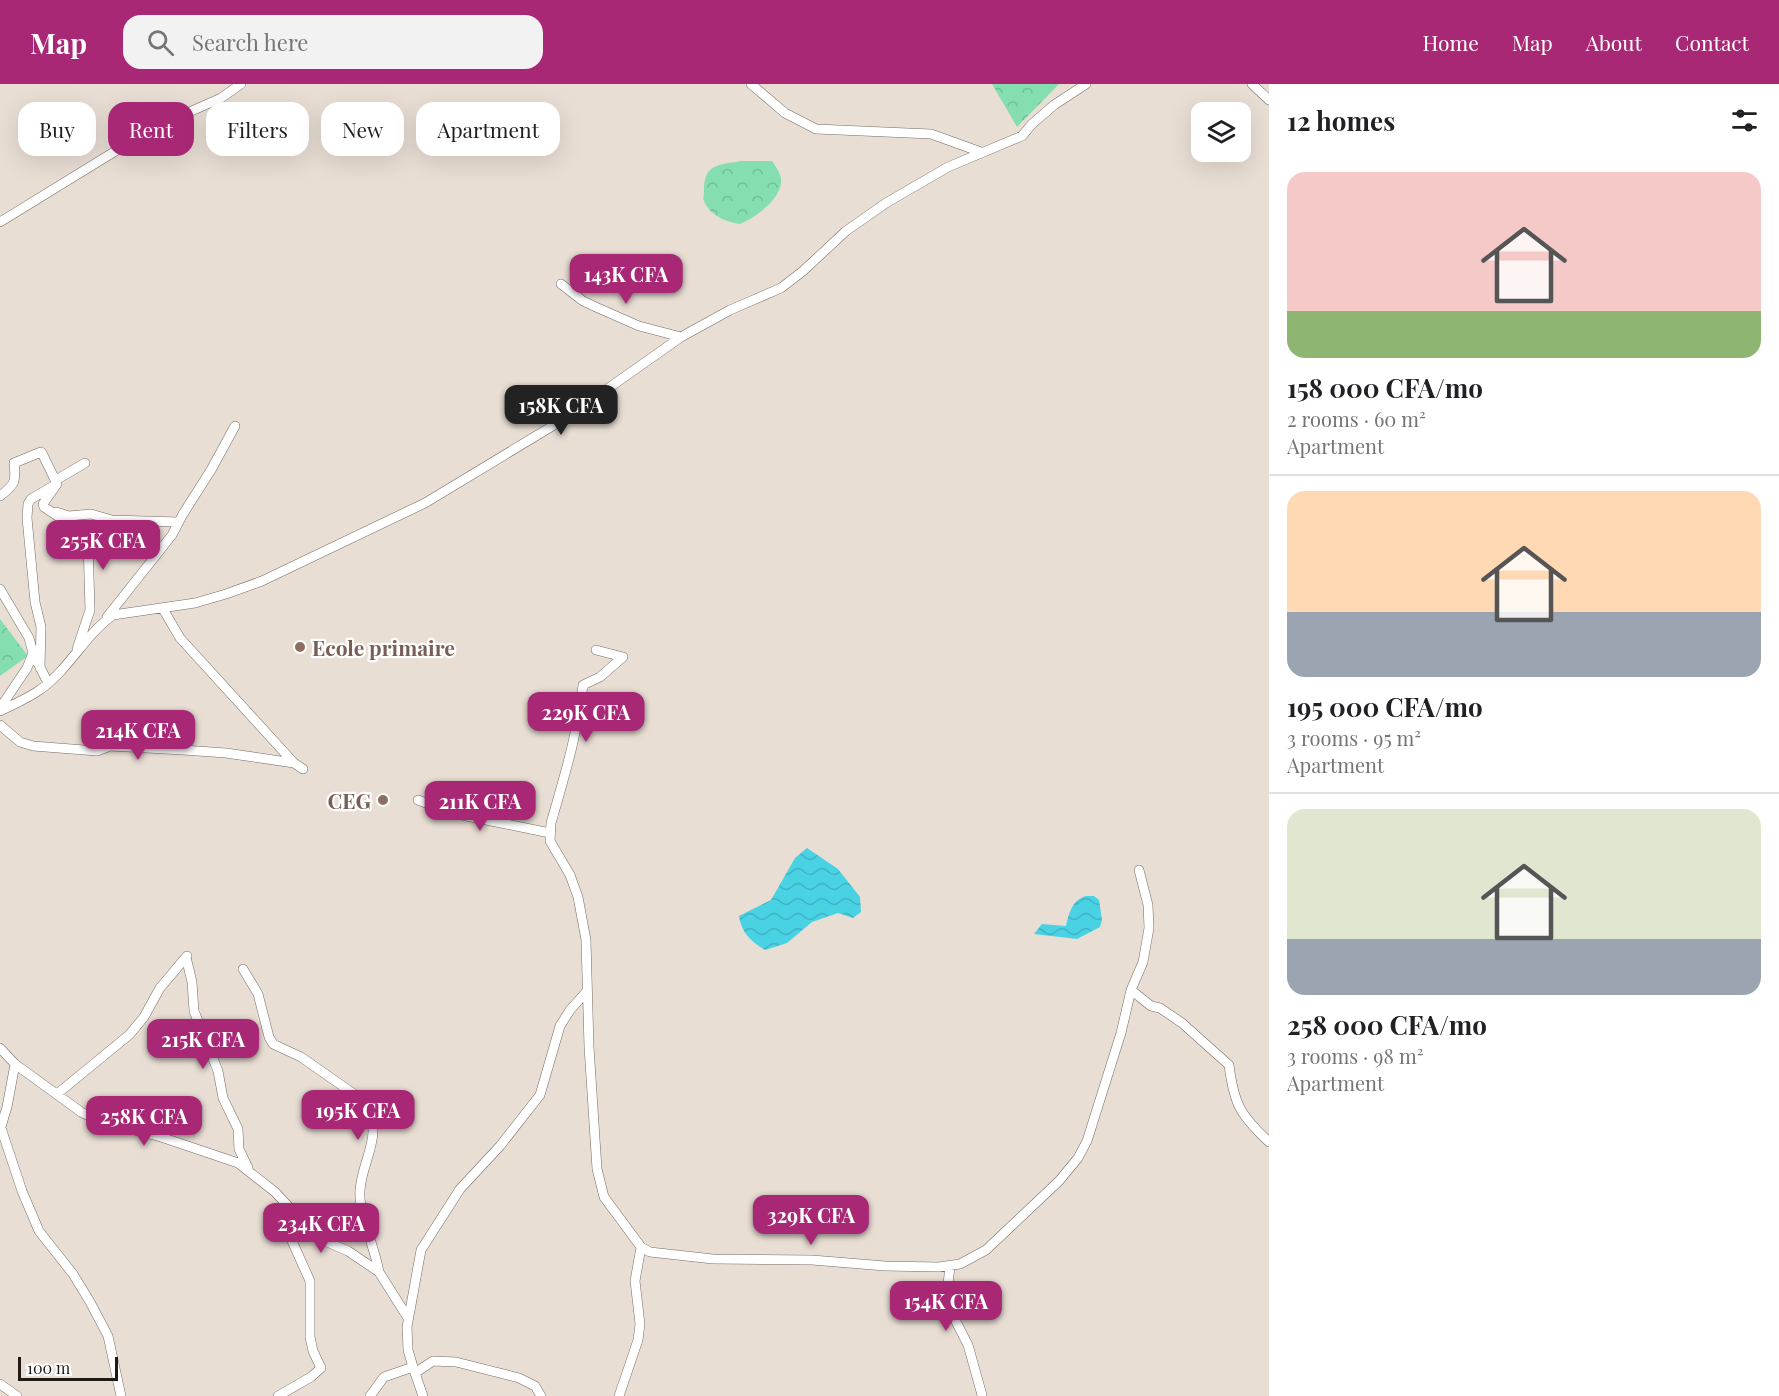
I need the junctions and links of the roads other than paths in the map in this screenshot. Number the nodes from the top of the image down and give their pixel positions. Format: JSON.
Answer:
{"nodes":[{"id":1,"x":241,"y":84,"type":"edge"},
{"id":2,"x":751,"y":84,"type":"edge"},
{"id":3,"x":1086,"y":84,"type":"edge"},
{"id":4,"x":1252,"y":84,"type":"edge"},
{"id":5,"x":1269,"y":100,"type":"edge"},
{"id":6,"x":981,"y":152,"type":"junction"},
{"id":7,"x":0,"y":222,"type":"edge"},
{"id":8,"x":561,"y":284,"type":"dead end"},
{"id":9,"x":681,"y":337,"type":"junction"},
{"id":10,"x":235,"y":426,"type":"dead end"},
{"id":11,"x":86,"y":463,"type":"dead end"},
{"id":12,"x":56,"y":482,"type":"junction"},
{"id":13,"x":0,"y":496,"type":"edge"},
{"id":14,"x":48,"y":510,"type":"junction"},
{"id":15,"x":179,"y":522,"type":"junction"},
{"id":16,"x":0,"y":589,"type":"edge"},
{"id":17,"x":162,"y":609,"type":"junction"},
{"id":18,"x":102,"y":623,"type":"junction"},
{"id":19,"x":596,"y":650,"type":"dead end"},
{"id":20,"x":33,"y":653,"type":"junction"},
{"id":21,"x":73,"y":657,"type":"junction"},
{"id":22,"x":40,"y":668,"type":"junction"},
{"id":23,"x":48,"y":683,"type":"junction"},
{"id":24,"x":0,"y":710,"type":"edge"},
{"id":25,"x":0,"y":725,"type":"edge"},
{"id":26,"x":294,"y":763,"type":"junction"},
{"id":27,"x":303,"y":769,"type":"dead end"},
{"id":28,"x":418,"y":800,"type":"dead end"},
{"id":29,"x":550,"y":833,"type":"junction"},
{"id":30,"x":1139,"y":870,"type":"dead end"},
{"id":31,"x":243,"y":969,"type":"dead end"},
{"id":32,"x":1131,"y":990,"type":"junction"},
{"id":33,"x":587,"y":991,"type":"junction"},
{"id":34,"x":0,"y":1048,"type":"edge"},
{"id":35,"x":15,"y":1064,"type":"junction"},
{"id":36,"x":57,"y":1094,"type":"junction"},
{"id":37,"x":1,"y":1126,"type":"edge"},
{"id":38,"x":1269,"y":1142,"type":"edge"},
{"id":39,"x":250,"y":1172,"type":"junction"},
{"id":40,"x":294,"y":1214,"type":"junction"},
{"id":41,"x":641,"y":1247,"type":"junction"},
{"id":42,"x":950,"y":1266,"type":"junction"},
{"id":43,"x":379,"y":1272,"type":"junction"},
{"id":44,"x":408,"y":1318,"type":"junction"},
{"id":45,"x":414,"y":1370,"type":"junction"},
{"id":46,"x":0,"y":1384,"type":"edge"},
{"id":47,"x":982,"y":1395,"type":"edge"},
{"id":48,"x":17,"y":1396,"type":"edge"},
{"id":49,"x":121,"y":1396,"type":"edge"},
{"id":50,"x":278,"y":1396,"type":"edge"},
{"id":51,"x":370,"y":1396,"type":"edge"},
{"id":52,"x":423,"y":1396,"type":"edge"},
{"id":53,"x":541,"y":1396,"type":"edge"},
{"id":54,"x":619,"y":1396,"type":"edge"}],
"edges":[{"from":1,"to":7,"type":"street"},
{"from":2,"to":6,"type":"street"},
{"from":3,"to":6,"type":"street"},
{"from":4,"to":5,"type":"street"},
{"from":6,"to":9,"type":"street"},
{"from":8,"to":9,"type":"street"},
{"from":9,"to":17,"type":"street"},
{"from":10,"to":15,"type":"street"},
{"from":11,"to":12,"type":"street"},
{"from":12,"to":13,"type":"street"},
{"from":12,"to":14,"type":"street"},
{"from":12,"to":22,"type":"street"},
{"from":14,"to":15,"type":"street"},
{"from":14,"to":21,"type":"street"},
{"from":15,"to":18,"type":"street"},
{"from":16,"to":20,"type":"street"},
{"from":17,"to":18,"type":"street"},
{"from":17,"to":26,"type":"street"},
{"from":18,"to":21,"type":"street"},
{"from":19,"to":29,"type":"street"},
{"from":20,"to":22,"type":"street"},
{"from":20,"to":24,"type":"street"},
{"from":21,"to":23,"type":"street"},
{"from":22,"to":23,"type":"street"},
{"from":23,"to":24,"type":"street"},
{"from":25,"to":26,"type":"street"},
{"from":26,"to":27,"type":"street"},
{"from":28,"to":29,"type":"street"},
{"from":29,"to":33,"type":"street"},
{"from":30,"to":32,"type":"street"},
{"from":31,"to":43,"type":"street"},
{"from":32,"to":38,"type":"street"},
{"from":32,"to":42,"type":"street"},
{"from":33,"to":41,"type":"street"},
{"from":33,"to":44,"type":"street"},
{"from":34,"to":35,"type":"street"},
{"from":35,"to":36,"type":"street"},
{"from":35,"to":37,"type":"street"},
{"from":36,"to":39,"type":"street"},
{"from":36,"to":39,"type":"street"},
{"from":37,"to":49,"type":"street"},
{"from":39,"to":40,"type":"street"},
{"from":40,"to":43,"type":"street"},
{"from":40,"to":50,"type":"street"},
{"from":41,"to":42,"type":"street"},
{"from":41,"to":54,"type":"street"},
{"from":42,"to":47,"type":"street"},
{"from":43,"to":44,"type":"street"},
{"from":44,"to":45,"type":"street"},
{"from":45,"to":51,"type":"street"},
{"from":45,"to":52,"type":"street"},
{"from":45,"to":53,"type":"street"},
{"from":46,"to":48,"type":"street"}]}
